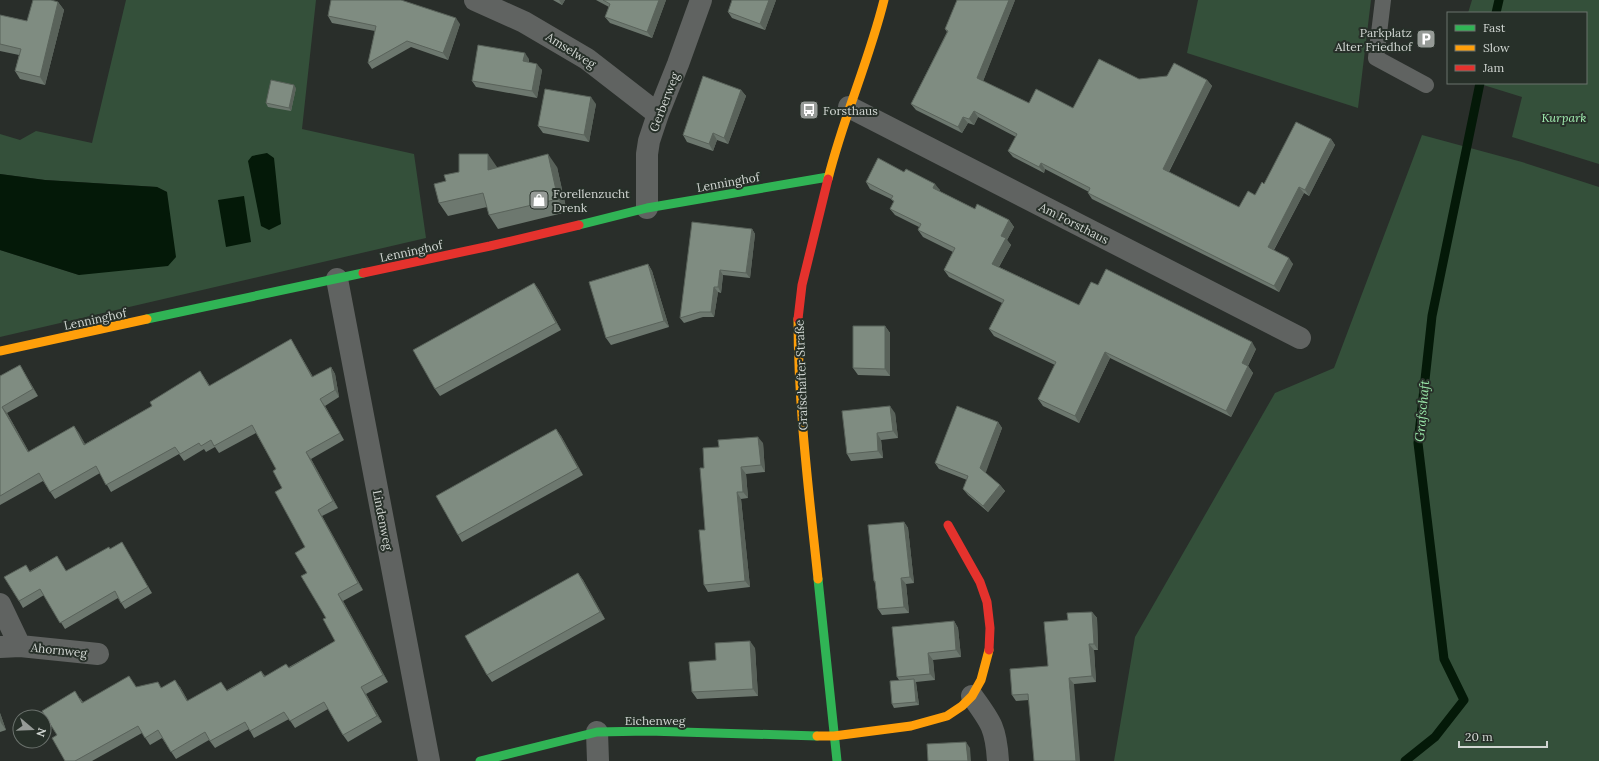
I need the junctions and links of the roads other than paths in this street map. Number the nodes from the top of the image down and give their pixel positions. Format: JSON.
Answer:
{"nodes":[{"id":1,"x":475,"y":0,"type":"edge"},
{"id":2,"x":701,"y":0,"type":"edge"},
{"id":3,"x":884,"y":0,"type":"edge"},
{"id":4,"x":1383,"y":0,"type":"edge"},
{"id":5,"x":1426,"y":85,"type":"dead end"},
{"id":6,"x":849,"y":107,"type":"junction"},
{"id":7,"x":658,"y":114,"type":"junction"},
{"id":8,"x":828,"y":177,"type":"junction"},
{"id":9,"x":647,"y":208,"type":"junction"},
{"id":10,"x":337,"y":279,"type":"junction"},
{"id":11,"x":1300,"y":338,"type":"dead end"},
{"id":12,"x":0,"y":351,"type":"edge"},
{"id":13,"x":948,"y":525,"type":"dead end"},
{"id":14,"x":0,"y":604,"type":"edge"},
{"id":15,"x":10,"y":646,"type":"edge"},
{"id":16,"x":98,"y":654,"type":"dead end"},
{"id":17,"x":972,"y":696,"type":"junction"},
{"id":18,"x":597,"y":732,"type":"junction"},
{"id":19,"x":834,"y":736,"type":"junction"},
{"id":20,"x":429,"y":761,"type":"edge"},
{"id":21,"x":480,"y":761,"type":"edge"},
{"id":22,"x":598,"y":761,"type":"edge"},
{"id":23,"x":837,"y":761,"type":"edge"},
{"id":24,"x":998,"y":761,"type":"edge"}],
"edges":[{"from":1,"to":7,"type":"street","name":"Amselweg"},
{"from":2,"to":7,"type":"street","name":"Gerberweg"},
{"from":3,"to":6,"type":"street","name":"Grafschafter Straße"},
{"from":4,"to":5,"type":"lane"},
{"from":6,"to":8,"type":"street","name":"Grafschafter Straße"},
{"from":6,"to":11,"type":"street","name":"Am Forsthaus"},
{"from":7,"to":9,"type":"street","name":"Gerberweg"},
{"from":8,"to":9,"type":"street","name":"Lenninghof"},
{"from":8,"to":19,"type":"street","name":"Grafschafter Straße"},
{"from":9,"to":10,"type":"street","name":"Lenninghof"},
{"from":10,"to":12,"type":"street","name":"Lenninghof"},
{"from":10,"to":20,"type":"street","name":"Lindenweg"},
{"from":13,"to":17,"type":"street"},
{"from":14,"to":15,"type":"street","name":"Ahornweg"},
{"from":15,"to":16,"type":"street","name":"Ahornweg"},
{"from":17,"to":19,"type":"street"},
{"from":17,"to":24,"type":"street"},
{"from":18,"to":19,"type":"street","name":"Eichenweg"},
{"from":18,"to":21,"type":"street","name":"Eichenweg"},
{"from":18,"to":22,"type":"street"},
{"from":19,"to":23,"type":"street","name":"Grafschafter Straße"}]}
